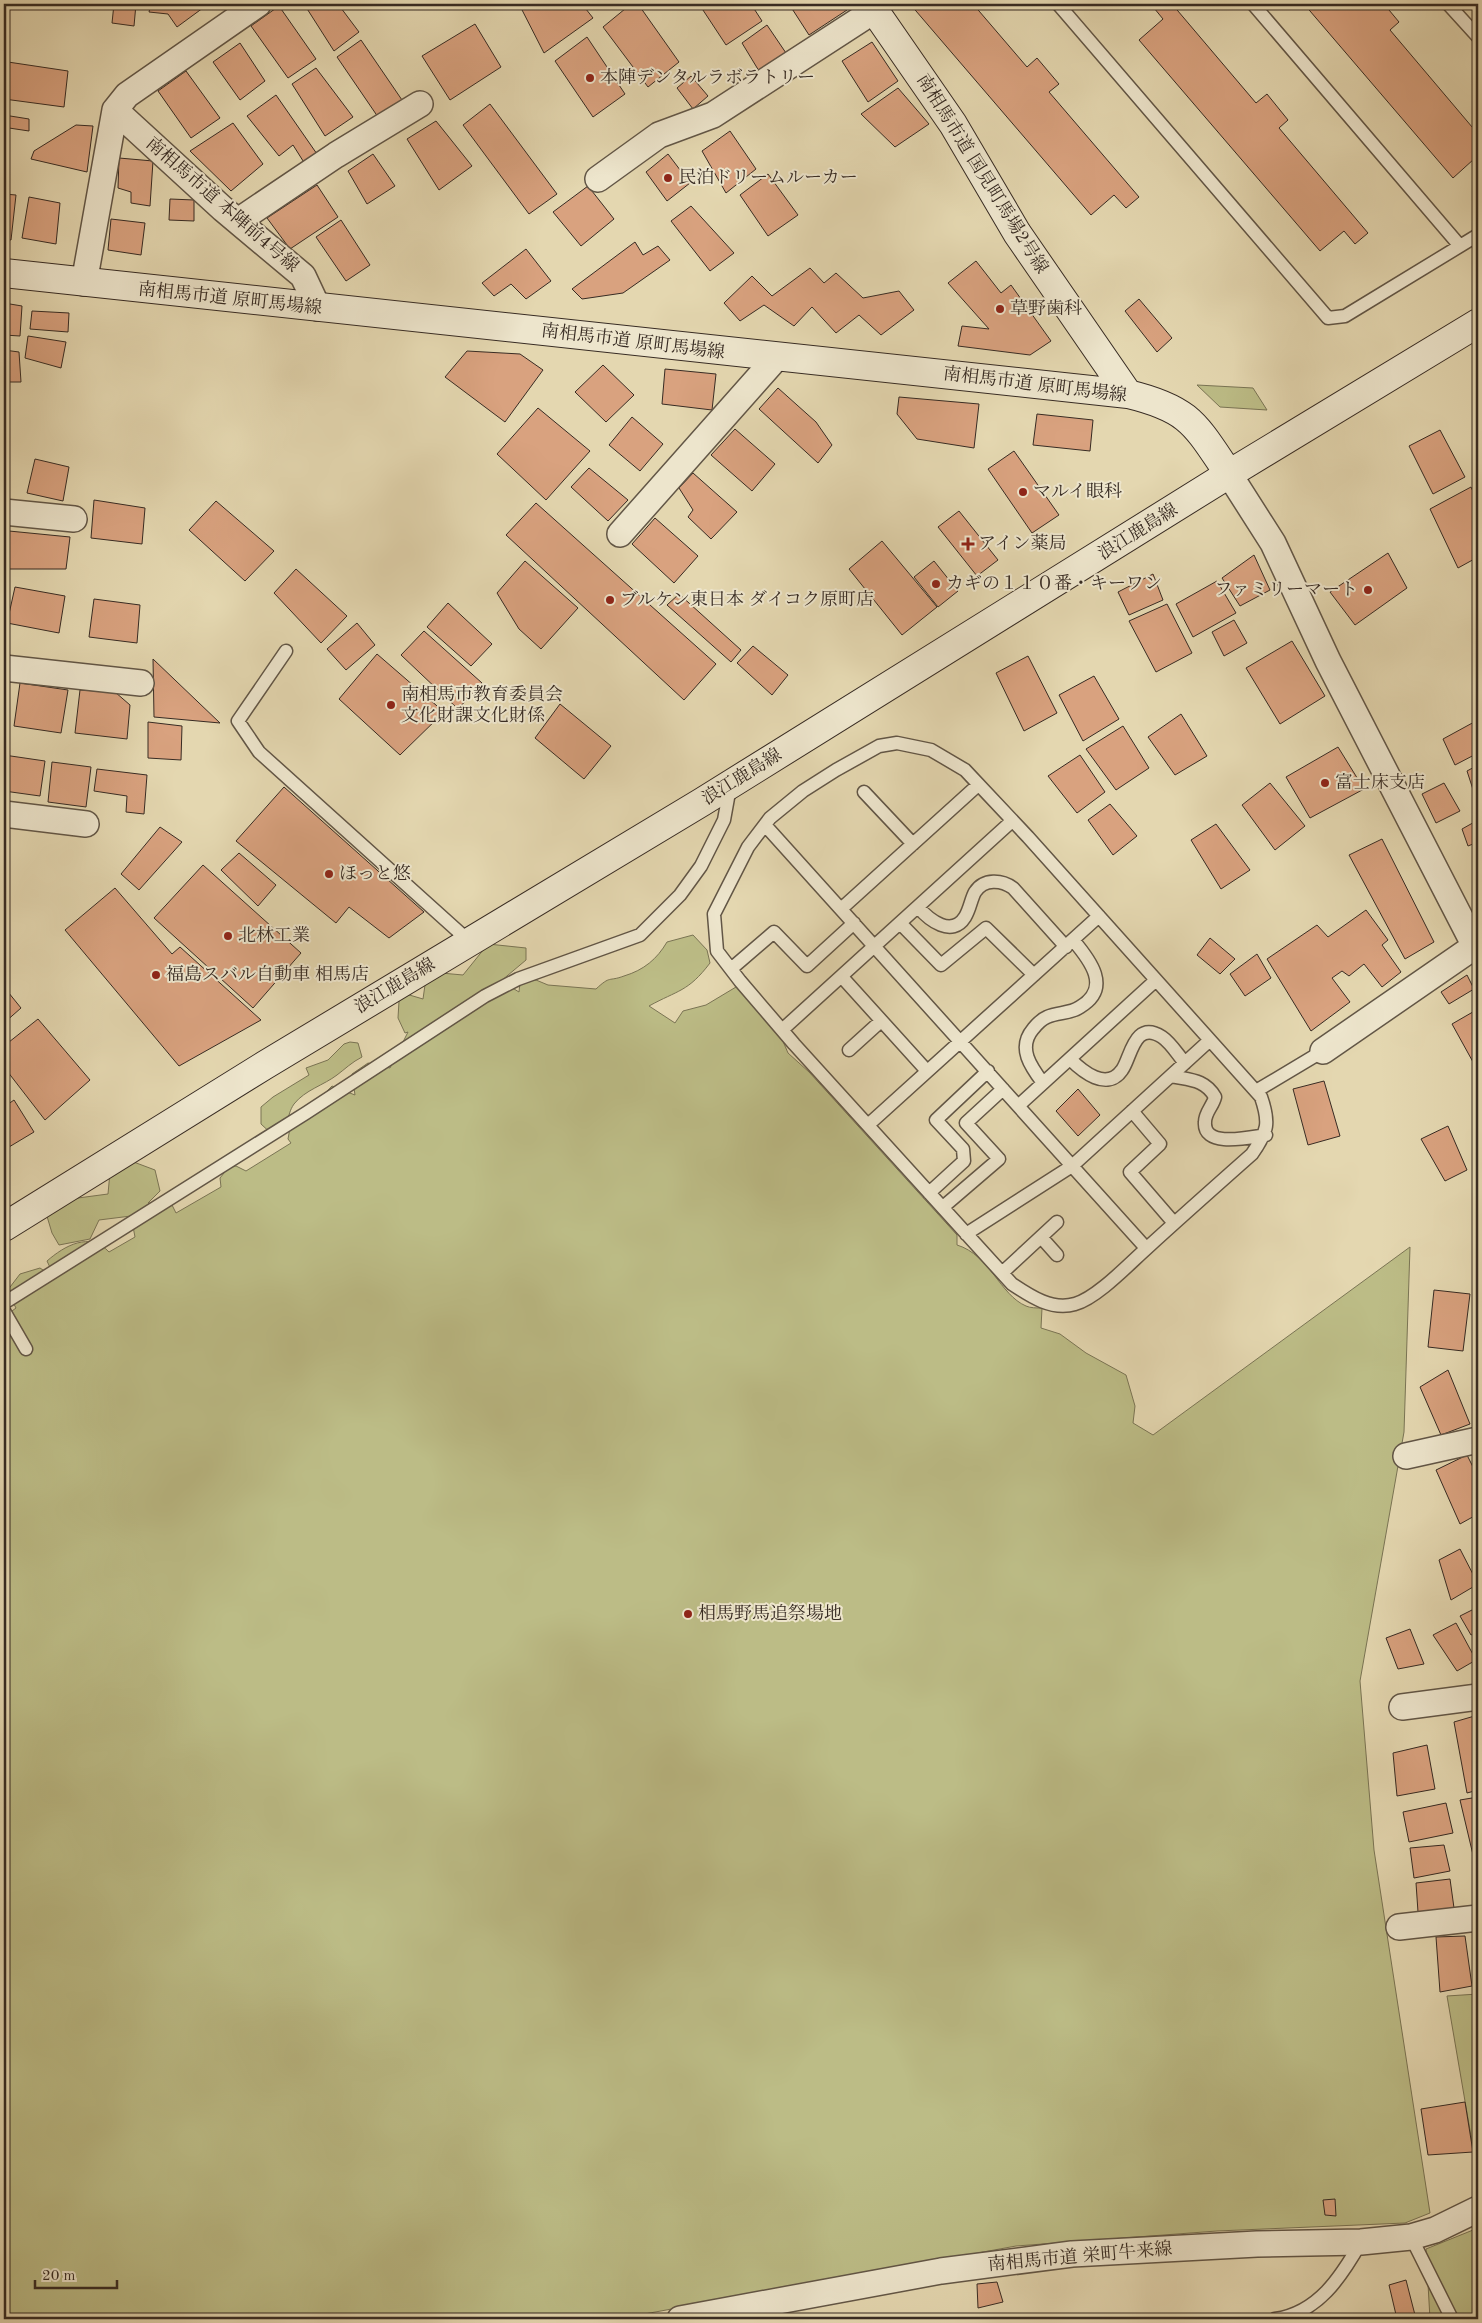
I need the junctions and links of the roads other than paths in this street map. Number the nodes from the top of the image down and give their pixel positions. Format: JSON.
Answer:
{"nodes":[{"id":1,"x":258,"y":4,"type":"edge"},
{"id":2,"x":1058,"y":4,"type":"edge"},
{"id":3,"x":1253,"y":4,"type":"edge"},
{"id":4,"x":1448,"y":4,"type":"edge"},
{"id":5,"x":873,"y":7,"type":"edge"},
{"id":6,"x":1478,"y":37,"type":"edge"},
{"id":7,"x":420,"y":104,"type":"dead end"},
{"id":8,"x":115,"y":110,"type":"junction"},
{"id":9,"x":598,"y":179,"type":"dead end"},
{"id":10,"x":238,"y":221,"type":"junction"},
{"id":11,"x":1478,"y":234,"type":"edge"},
{"id":12,"x":1460,"y":246,"type":"junction"},
{"id":13,"x":4,"y":273,"type":"edge"},
{"id":14,"x":84,"y":283,"type":"junction"},
{"id":15,"x":318,"y":308,"type":"junction"},
{"id":16,"x":1478,"y":323,"type":"edge"},
{"id":17,"x":777,"y":357,"type":"junction"},
{"id":18,"x":1128,"y":394,"type":"junction"},
{"id":19,"x":1229,"y":474,"type":"junction"},
{"id":20,"x":4,"y":512,"type":"edge"},
{"id":21,"x":74,"y":519,"type":"dead end"},
{"id":22,"x":620,"y":534,"type":"dead end"},
{"id":23,"x":286,"y":651,"type":"dead end"},
{"id":24,"x":4,"y":668,"type":"edge"},
{"id":25,"x":141,"y":682,"type":"dead end"},
{"id":26,"x":731,"y":784,"type":"junction"},
{"id":27,"x":978,"y":784,"type":"junction"},
{"id":28,"x":864,"y":792,"type":"dead end"},
{"id":29,"x":4,"y":814,"type":"edge"},
{"id":30,"x":1012,"y":820,"type":"junction"},
{"id":31,"x":86,"y":824,"type":"dead end"},
{"id":32,"x":765,"y":825,"type":"junction"},
{"id":33,"x":913,"y":844,"type":"junction"},
{"id":34,"x":918,"y":907,"type":"junction"},
{"id":35,"x":841,"y":910,"type":"junction"},
{"id":36,"x":1099,"y":916,"type":"junction"},
{"id":37,"x":854,"y":923,"type":"junction"},
{"id":38,"x":900,"y":923,"type":"junction"},
{"id":39,"x":470,"y":942,"type":"junction"},
{"id":40,"x":1069,"y":943,"type":"junction"},
{"id":41,"x":875,"y":946,"type":"junction"},
{"id":42,"x":1477,"y":948,"type":"edge"},
{"id":43,"x":731,"y":969,"type":"junction"},
{"id":44,"x":1034,"y":975,"type":"junction"},
{"id":45,"x":842,"y":976,"type":"junction"},
{"id":46,"x":1156,"y":980,"type":"junction"},
{"id":47,"x":881,"y":1021,"type":"junction"},
{"id":48,"x":782,"y":1030,"type":"junction"},
{"id":49,"x":1210,"y":1040,"type":"junction"},
{"id":50,"x":960,"y":1042,"type":"junction"},
{"id":51,"x":849,"y":1050,"type":"dead end"},
{"id":52,"x":1323,"y":1051,"type":"joint"},
{"id":53,"x":1070,"y":1059,"type":"junction"},
{"id":54,"x":1185,"y":1063,"type":"junction"},
{"id":55,"x":988,"y":1071,"type":"junction"},
{"id":56,"x":927,"y":1072,"type":"junction"},
{"id":57,"x":1171,"y":1076,"type":"junction"},
{"id":58,"x":1043,"y":1083,"type":"junction"},
{"id":59,"x":1003,"y":1089,"type":"junction"},
{"id":60,"x":1256,"y":1091,"type":"junction"},
{"id":61,"x":1018,"y":1106,"type":"junction"},
{"id":62,"x":1132,"y":1111,"type":"junction"},
{"id":63,"x":868,"y":1125,"type":"junction"},
{"id":64,"x":1266,"y":1135,"type":"junction"},
{"id":65,"x":1072,"y":1166,"type":"junction"},
{"id":66,"x":929,"y":1193,"type":"junction"},
{"id":67,"x":943,"y":1207,"type":"junction"},
{"id":68,"x":1057,"y":1222,"type":"dead end"},
{"id":69,"x":1174,"y":1223,"type":"junction"},
{"id":70,"x":4,"y":1227,"type":"edge"},
{"id":71,"x":966,"y":1234,"type":"junction"},
{"id":72,"x":1041,"y":1237,"type":"junction"},
{"id":73,"x":1146,"y":1248,"type":"junction"},
{"id":74,"x":1057,"y":1255,"type":"dead end"},
{"id":75,"x":1002,"y":1273,"type":"junction"},
{"id":76,"x":4,"y":1304,"type":"edge"},
{"id":77,"x":4,"y":1311,"type":"edge"},
{"id":78,"x":26,"y":1349,"type":"dead end"},
{"id":79,"x":1478,"y":1440,"type":"edge"},
{"id":80,"x":1406,"y":1456,"type":"dead end"},
{"id":81,"x":1478,"y":1697,"type":"edge"},
{"id":82,"x":1402,"y":1707,"type":"dead end"},
{"id":83,"x":1478,"y":1918,"type":"edge"},
{"id":84,"x":1399,"y":1927,"type":"dead end"},
{"id":85,"x":1478,"y":2209,"type":"edge"},
{"id":86,"x":1411,"y":2237,"type":"junction"},
{"id":87,"x":1361,"y":2242,"type":"junction"},
{"id":88,"x":680,"y":2319,"type":"edge"},
{"id":89,"x":1275,"y":2319,"type":"edge"},
{"id":90,"x":1452,"y":2319,"type":"edge"}],
"edges":[{"from":1,"to":8,"type":"street"},
{"from":2,"to":12,"type":"lane"},
{"from":3,"to":12,"type":"lane"},
{"from":4,"to":6,"type":"lane"},
{"from":5,"to":9,"type":"street"},
{"from":5,"to":18,"type":"street","name":"南相馬市道 国見町馬場2号線"},
{"from":7,"to":10,"type":"street"},
{"from":8,"to":10,"type":"street","name":"南相馬市道 本陣前4号線"},
{"from":8,"to":14,"type":"street"},
{"from":10,"to":15,"type":"street","name":"南相馬市道 本陣前4号線"},
{"from":11,"to":12,"type":"lane"},
{"from":13,"to":14,"type":"street","name":"南相馬市道 原町馬場線"},
{"from":14,"to":15,"type":"street","name":"南相馬市道 原町馬場線"},
{"from":15,"to":17,"type":"street","name":"南相馬市道 原町馬場線"},
{"from":16,"to":19,"type":"street","name":"浪江鹿島線"},
{"from":17,"to":18,"type":"street","name":"南相馬市道 原町馬場線"},
{"from":17,"to":22,"type":"street"},
{"from":18,"to":19,"type":"street","name":"南相馬市道 原町馬場線"},
{"from":19,"to":26,"type":"street","name":"浪江鹿島線"},
{"from":19,"to":42,"type":"street"},
{"from":20,"to":21,"type":"street"},
{"from":23,"to":39,"type":"lane"},
{"from":24,"to":25,"type":"street"},
{"from":26,"to":39,"type":"street","name":"浪江鹿島線"},
{"from":26,"to":76,"type":"lane"},
{"from":27,"to":30,"type":"lane"},
{"from":27,"to":32,"type":"lane"},
{"from":27,"to":33,"type":"lane"},
{"from":28,"to":33,"type":"lane"},
{"from":29,"to":31,"type":"street"},
{"from":30,"to":34,"type":"lane"},
{"from":30,"to":36,"type":"lane"},
{"from":32,"to":35,"type":"lane"},
{"from":32,"to":43,"type":"lane"},
{"from":33,"to":35,"type":"lane"},
{"from":34,"to":38,"type":"lane"},
{"from":34,"to":40,"type":"lane"},
{"from":35,"to":37,"type":"lane"},
{"from":36,"to":40,"type":"lane"},
{"from":36,"to":46,"type":"lane"},
{"from":37,"to":41,"type":"lane"},
{"from":37,"to":43,"type":"lane"},
{"from":38,"to":41,"type":"lane"},
{"from":38,"to":44,"type":"lane"},
{"from":39,"to":70,"type":"street","name":"浪江鹿島線"},
{"from":40,"to":44,"type":"lane"},
{"from":40,"to":58,"type":"lane"},
{"from":41,"to":45,"type":"lane"},
{"from":41,"to":50,"type":"lane"},
{"from":42,"to":52,"type":"street"},
{"from":43,"to":48,"type":"lane"},
{"from":44,"to":50,"type":"lane"},
{"from":45,"to":47,"type":"lane"},
{"from":45,"to":48,"type":"lane"},
{"from":46,"to":49,"type":"lane"},
{"from":46,"to":53,"type":"lane"},
{"from":47,"to":51,"type":"lane"},
{"from":47,"to":56,"type":"lane"},
{"from":48,"to":63,"type":"lane"},
{"from":49,"to":54,"type":"lane"},
{"from":49,"to":60,"type":"lane"},
{"from":50,"to":55,"type":"lane"},
{"from":50,"to":56,"type":"lane"},
{"from":52,"to":60,"type":"lane"},
{"from":53,"to":54,"type":"lane"},
{"from":53,"to":58,"type":"lane"},
{"from":54,"to":57,"type":"lane"},
{"from":55,"to":59,"type":"lane"},
{"from":55,"to":66,"type":"lane"},
{"from":56,"to":63,"type":"lane"},
{"from":57,"to":62,"type":"lane"},
{"from":57,"to":64,"type":"lane"},
{"from":58,"to":61,"type":"lane"},
{"from":59,"to":61,"type":"lane"},
{"from":59,"to":67,"type":"lane"},
{"from":60,"to":64,"type":"lane"},
{"from":61,"to":65,"type":"lane"},
{"from":62,"to":65,"type":"lane"},
{"from":62,"to":69,"type":"lane"},
{"from":63,"to":66,"type":"lane"},
{"from":64,"to":69,"type":"lane"},
{"from":65,"to":71,"type":"lane"},
{"from":65,"to":73,"type":"lane"},
{"from":66,"to":67,"type":"lane"},
{"from":67,"to":71,"type":"lane"},
{"from":68,"to":72,"type":"lane"},
{"from":69,"to":73,"type":"lane"},
{"from":71,"to":75,"type":"lane"},
{"from":72,"to":74,"type":"lane"},
{"from":72,"to":75,"type":"lane"},
{"from":73,"to":75,"type":"lane"},
{"from":77,"to":78,"type":"lane"},
{"from":79,"to":80,"type":"street"},
{"from":81,"to":82,"type":"street"},
{"from":83,"to":84,"type":"street"},
{"from":85,"to":86,"type":"street","name":"南相馬市道 栄町牛来線"},
{"from":86,"to":87,"type":"street","name":"南相馬市道 栄町牛来線"},
{"from":86,"to":90,"type":"lane"},
{"from":87,"to":88,"type":"street","name":"南相馬市道 栄町牛来線"},
{"from":87,"to":89,"type":"lane"}]}
